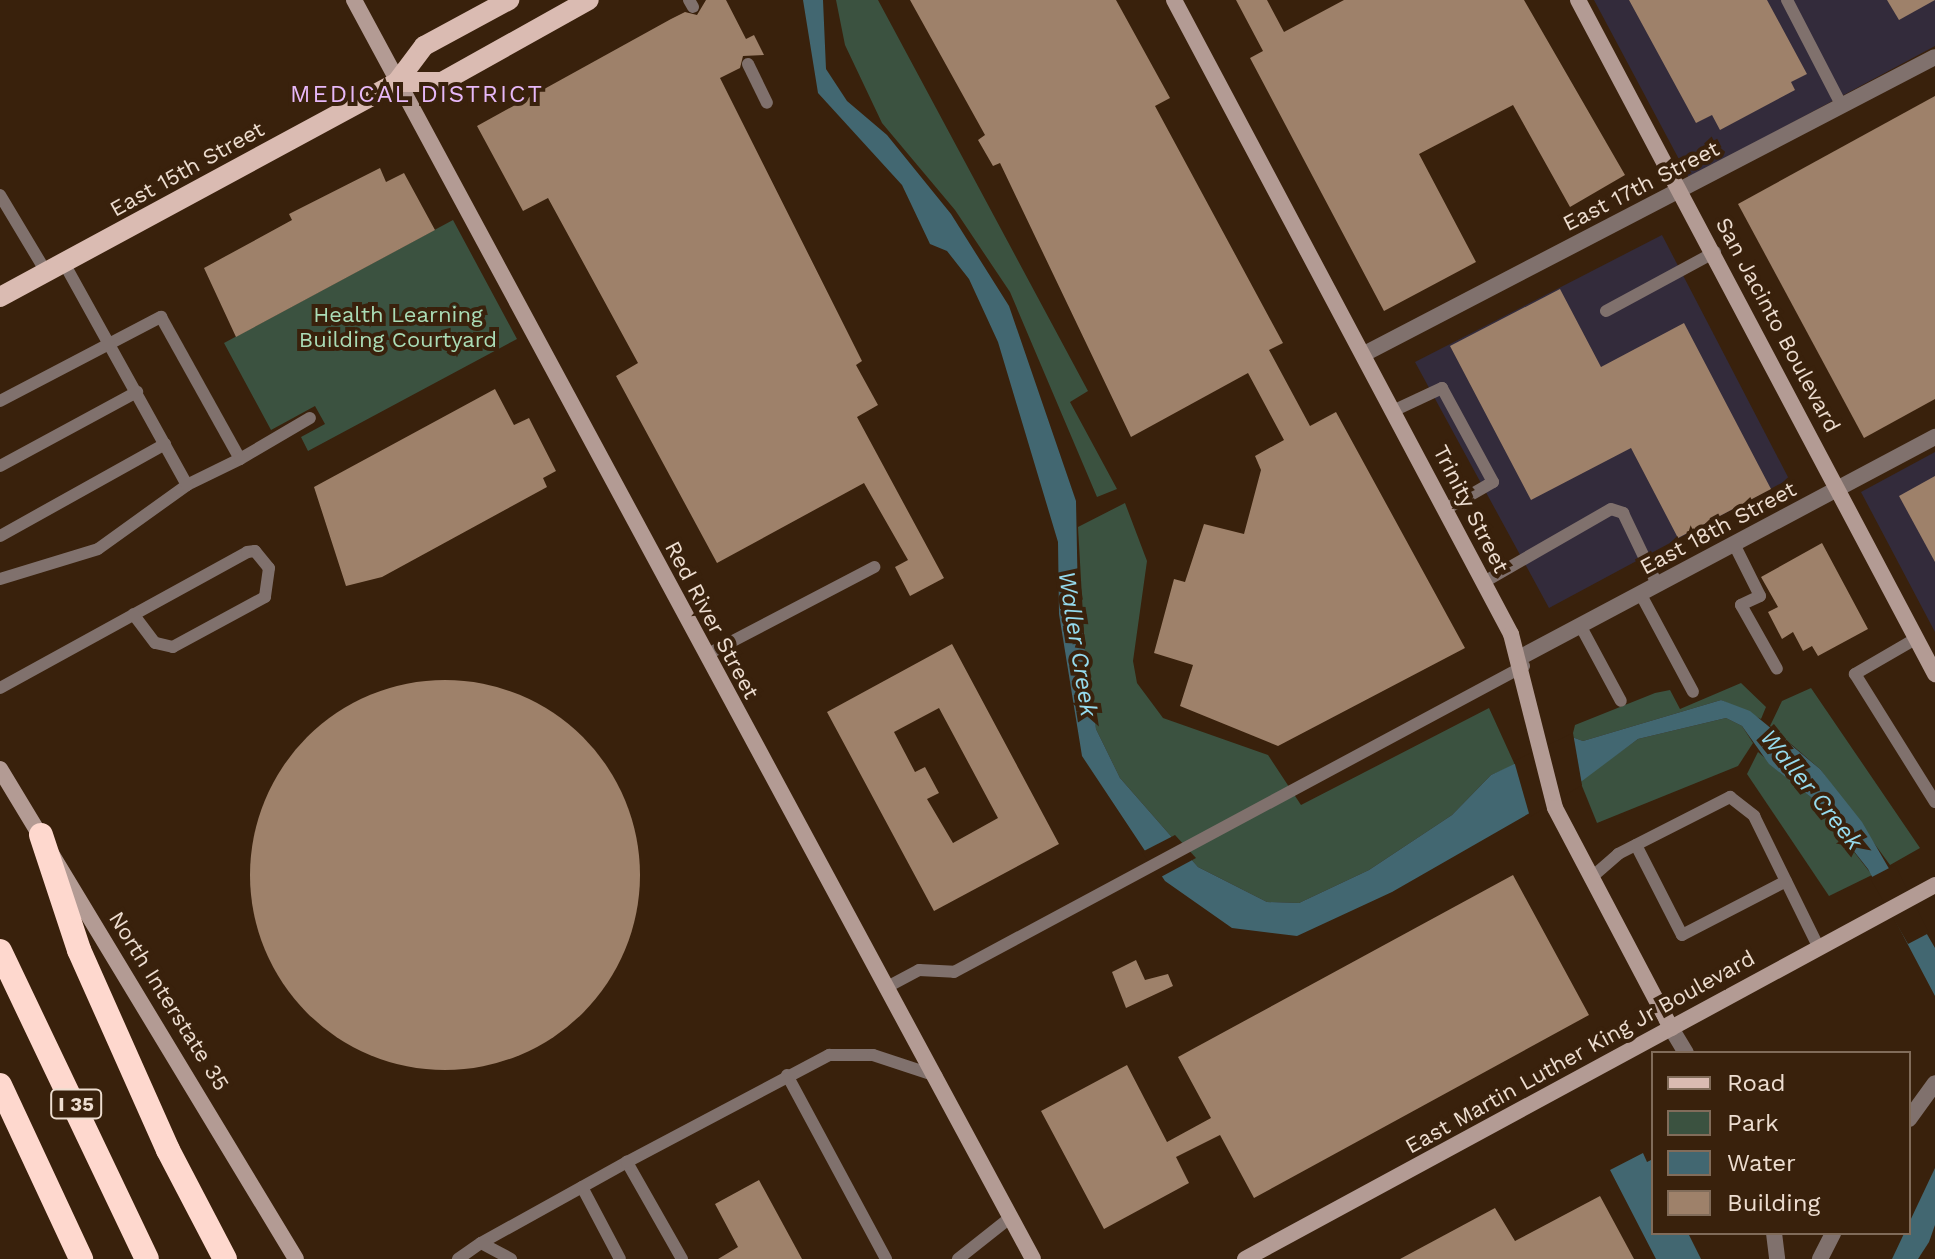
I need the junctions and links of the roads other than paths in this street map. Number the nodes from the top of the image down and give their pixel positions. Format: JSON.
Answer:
{"nodes":[{"id":1,"x":354,"y":0,"type":"edge"},
{"id":2,"x":509,"y":0,"type":"edge"},
{"id":3,"x":589,"y":0,"type":"edge"},
{"id":4,"x":1174,"y":0,"type":"edge"},
{"id":5,"x":1578,"y":0,"type":"edge"},
{"id":6,"x":1787,"y":0,"type":"edge"},
{"id":7,"x":1935,"y":57,"type":"edge"},
{"id":8,"x":748,"y":64,"type":"dead end"},
{"id":9,"x":397,"y":82,"type":"junction"},
{"id":10,"x":767,"y":103,"type":"dead end"},
{"id":11,"x":1842,"y":106,"type":"junction"},
{"id":12,"x":1682,"y":190,"type":"junction"},
{"id":13,"x":0,"y":195,"type":"edge"},
{"id":14,"x":1715,"y":252,"type":"junction"},
{"id":15,"x":55,"y":268,"type":"junction"},
{"id":16,"x":0,"y":297,"type":"edge"},
{"id":17,"x":1606,"y":311,"type":"dead end"},
{"id":18,"x":110,"y":343,"type":"junction"},
{"id":19,"x":1366,"y":353,"type":"junction"},
{"id":20,"x":137,"y":392,"type":"junction"},
{"id":21,"x":0,"y":401,"type":"edge"},
{"id":22,"x":1395,"y":410,"type":"junction"},
{"id":23,"x":310,"y":418,"type":"dead end"},
{"id":24,"x":1935,"y":437,"type":"edge"},
{"id":25,"x":165,"y":444,"type":"junction"},
{"id":26,"x":240,"y":459,"type":"junction"},
{"id":27,"x":0,"y":466,"type":"edge"},
{"id":28,"x":187,"y":485,"type":"junction"},
{"id":29,"x":1840,"y":487,"type":"junction"},
{"id":30,"x":1446,"y":509,"type":"junction"},
{"id":31,"x":0,"y":536,"type":"edge"},
{"id":32,"x":1734,"y":544,"type":"junction"},
{"id":33,"x":874,"y":567,"type":"dead end"},
{"id":34,"x":0,"y":579,"type":"edge"},
{"id":35,"x":1484,"y":582,"type":"junction"},
{"id":36,"x":1657,"y":584,"type":"junction"},
{"id":37,"x":1640,"y":593,"type":"junction"},
{"id":38,"x":133,"y":614,"type":"junction"},
{"id":39,"x":1580,"y":625,"type":"junction"},
{"id":40,"x":1917,"y":638,"type":"junction"},
{"id":41,"x":706,"y":655,"type":"junction"},
{"id":42,"x":1522,"y":662,"type":"junction"},
{"id":43,"x":1777,"y":669,"type":"dead end"},
{"id":44,"x":1935,"y":674,"type":"edge"},
{"id":45,"x":0,"y":688,"type":"edge"},
{"id":46,"x":1693,"y":692,"type":"dead end"},
{"id":47,"x":1621,"y":701,"type":"dead end"},
{"id":48,"x":0,"y":769,"type":"edge"},
{"id":49,"x":1935,"y":802,"type":"edge"},
{"id":50,"x":41,"y":835,"type":"junction"},
{"id":51,"x":1636,"y":845,"type":"junction"},
{"id":52,"x":1592,"y":877,"type":"junction"},
{"id":53,"x":1786,"y":881,"type":"junction"},
{"id":54,"x":1935,"y":885,"type":"edge"},
{"id":55,"x":1818,"y":946,"type":"junction"},
{"id":56,"x":0,"y":951,"type":"edge"},
{"id":57,"x":889,"y":986,"type":"junction"},
{"id":58,"x":1671,"y":1028,"type":"junction"},
{"id":59,"x":1685,"y":1051,"type":"edge"},
{"id":60,"x":787,"y":1075,"type":"junction"},
{"id":61,"x":939,"y":1077,"type":"junction"},
{"id":62,"x":1935,"y":1083,"type":"edge"},
{"id":63,"x":0,"y":1085,"type":"edge"},
{"id":64,"x":0,"y":1097,"type":"edge"},
{"id":65,"x":1911,"y":1116,"type":"edge"},
{"id":66,"x":30,"y":1145,"type":"junction"},
{"id":67,"x":627,"y":1162,"type":"junction"},
{"id":68,"x":582,"y":1187,"type":"junction"},
{"id":69,"x":197,"y":1206,"type":"junction"},
{"id":70,"x":1011,"y":1217,"type":"junction"},
{"id":71,"x":69,"y":1231,"type":"junction"},
{"id":72,"x":1774,"y":1235,"type":"edge"},
{"id":73,"x":1832,"y":1235,"type":"edge"},
{"id":74,"x":481,"y":1243,"type":"junction"},
{"id":75,"x":73,"y":1259,"type":"edge"},
{"id":76,"x":81,"y":1259,"type":"edge"},
{"id":77,"x":147,"y":1259,"type":"edge"},
{"id":78,"x":210,"y":1259,"type":"edge"},
{"id":79,"x":225,"y":1259,"type":"edge"},
{"id":80,"x":296,"y":1259,"type":"edge"},
{"id":81,"x":458,"y":1259,"type":"edge"},
{"id":82,"x":511,"y":1259,"type":"edge"},
{"id":83,"x":620,"y":1259,"type":"edge"},
{"id":84,"x":682,"y":1259,"type":"edge"},
{"id":85,"x":886,"y":1259,"type":"edge"},
{"id":86,"x":958,"y":1259,"type":"edge"},
{"id":87,"x":1033,"y":1259,"type":"edge"},
{"id":88,"x":1245,"y":1259,"type":"edge"},
{"id":89,"x":1777,"y":1259,"type":"edge"},
{"id":90,"x":1820,"y":1259,"type":"edge"}],
"edges":[{"from":1,"to":9,"type":"main road","name":"Red River Street"},
{"from":2,"to":9,"type":"main road","name":"East 15th Street"},
{"from":3,"to":9,"type":"main road","name":"East 15th Street"},
{"from":4,"to":19,"type":"main road","name":"Trinity Street"},
{"from":5,"to":12,"type":"main road","name":"San Jacinto Boulevard"},
{"from":6,"to":11,"type":"lane"},
{"from":7,"to":11,"type":"street","name":"East 17th Street"},
{"from":8,"to":10,"type":"lane"},
{"from":9,"to":15,"type":"main road","name":"East 15th Street"},
{"from":9,"to":41,"type":"main road","name":"Red River Street"},
{"from":11,"to":12,"type":"street","name":"East 17th Street"},
{"from":12,"to":14,"type":"main road","name":"San Jacinto Boulevard"},
{"from":12,"to":19,"type":"street","name":"East 17th Street"},
{"from":13,"to":15,"type":"lane"},
{"from":14,"to":17,"type":"lane"},
{"from":14,"to":29,"type":"main road","name":"San Jacinto Boulevard"},
{"from":15,"to":16,"type":"main road","name":"East 15th Street"},
{"from":15,"to":18,"type":"lane"},
{"from":18,"to":20,"type":"lane"},
{"from":18,"to":21,"type":"lane"},
{"from":18,"to":26,"type":"lane"},
{"from":19,"to":22,"type":"main road","name":"Trinity Street"},
{"from":20,"to":25,"type":"lane"},
{"from":20,"to":27,"type":"lane"},
{"from":22,"to":30,"type":"main road","name":"Trinity Street"},
{"from":22,"to":30,"type":"lane"},
{"from":23,"to":26,"type":"lane"},
{"from":24,"to":29,"type":"street","name":"East 18th Street"},
{"from":25,"to":28,"type":"lane"},
{"from":25,"to":31,"type":"lane"},
{"from":26,"to":28,"type":"lane"},
{"from":28,"to":34,"type":"lane"},
{"from":29,"to":32,"type":"street","name":"East 18th Street"},
{"from":29,"to":40,"type":"main road","name":"San Jacinto Boulevard"},
{"from":30,"to":35,"type":"main road","name":"Trinity Street"},
{"from":32,"to":36,"type":"street","name":"East 18th Street"},
{"from":32,"to":43,"type":"lane"},
{"from":33,"to":41,"type":"lane"},
{"from":35,"to":36,"type":"lane"},
{"from":35,"to":42,"type":"main road","name":"Trinity Street"},
{"from":36,"to":37,"type":"street","name":"East 18th Street"},
{"from":37,"to":39,"type":"street","name":"East 18th Street"},
{"from":37,"to":46,"type":"lane"},
{"from":38,"to":38,"type":"lane"},
{"from":38,"to":45,"type":"lane"},
{"from":39,"to":42,"type":"street","name":"East 18th Street"},
{"from":39,"to":47,"type":"lane"},
{"from":40,"to":44,"type":"main road","name":"San Jacinto Boulevard"},
{"from":40,"to":49,"type":"lane"},
{"from":41,"to":57,"type":"main road","name":"Red River Street"},
{"from":42,"to":52,"type":"main road","name":"Trinity Street"},
{"from":42,"to":57,"type":"lane"},
{"from":48,"to":50,"type":"main road","name":"North Interstate 35"},
{"from":50,"to":69,"type":"highway"},
{"from":50,"to":80,"type":"main road","name":"North Interstate 35"},
{"from":51,"to":52,"type":"lane"},
{"from":51,"to":53,"type":"lane"},
{"from":51,"to":53,"type":"lane"},
{"from":52,"to":58,"type":"main road","name":"Trinity Street"},
{"from":53,"to":55,"type":"lane"},
{"from":54,"to":55,"type":"main road","name":"East Martin Luther King Jr Boulevard"},
{"from":55,"to":58,"type":"main road","name":"East Martin Luther King Jr Boulevard"},
{"from":56,"to":77,"type":"highway","number":"I 35"},
{"from":57,"to":61,"type":"main road","name":"Red River Street"},
{"from":58,"to":59,"type":"street","name":"Trinity Street"},
{"from":58,"to":88,"type":"main road","name":"East Martin Luther King Jr Boulevard"},
{"from":60,"to":61,"type":"lane"},
{"from":60,"to":67,"type":"lane"},
{"from":60,"to":85,"type":"lane"},
{"from":61,"to":70,"type":"main road","name":"Red River Street"},
{"from":62,"to":65,"type":"street"},
{"from":63,"to":66,"type":"highway","number":"I 35"},
{"from":64,"to":66,"type":"highway"},
{"from":66,"to":71,"type":"highway","number":"I 35"},
{"from":67,"to":68,"type":"lane"},
{"from":67,"to":84,"type":"lane"},
{"from":68,"to":74,"type":"lane"},
{"from":68,"to":83,"type":"lane"},
{"from":69,"to":78,"type":"highway"},
{"from":69,"to":79,"type":"highway"},
{"from":70,"to":86,"type":"lane"},
{"from":70,"to":87,"type":"main road","name":"Red River Street"},
{"from":71,"to":75,"type":"highway"},
{"from":71,"to":76,"type":"highway","number":"I 35"},
{"from":72,"to":89,"type":"street"},
{"from":73,"to":90,"type":"street"},
{"from":74,"to":81,"type":"lane"},
{"from":74,"to":82,"type":"lane"}]}
